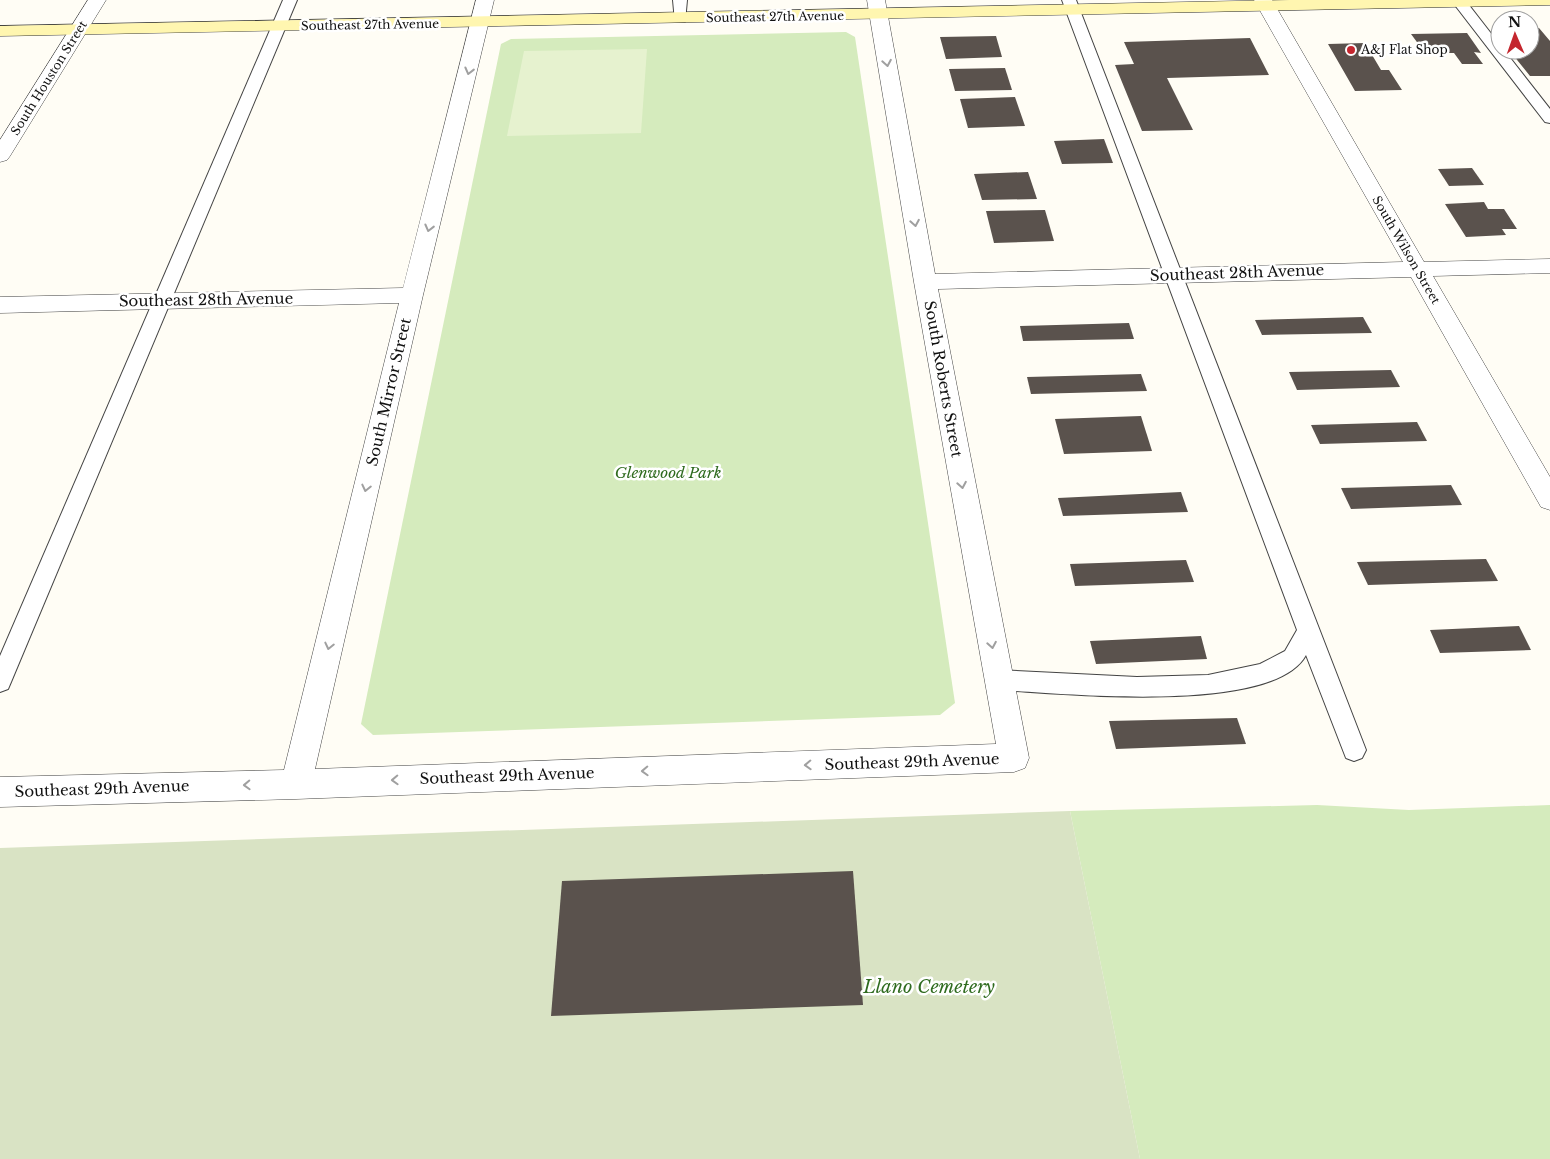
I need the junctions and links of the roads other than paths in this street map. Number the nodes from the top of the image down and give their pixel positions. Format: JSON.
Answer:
{"nodes":[{"id":1,"x":98,"y":0,"type":"edge"},
{"id":2,"x":290,"y":0,"type":"edge"},
{"id":3,"x":680,"y":0,"type":"edge"},
{"id":4,"x":1550,"y":0,"type":"edge"},
{"id":5,"x":1459,"y":1,"type":"edge"},
{"id":6,"x":1265,"y":3,"type":"edge"},
{"id":7,"x":1071,"y":6,"type":"edge"},
{"id":8,"x":877,"y":7,"type":"edge"},
{"id":9,"x":483,"y":12,"type":"edge"},
{"id":10,"x":680,"y":19,"type":"junction"},
{"id":11,"x":278,"y":26,"type":"junction"},
{"id":12,"x":79,"y":30,"type":"junction"},
{"id":13,"x":0,"y":31,"type":"edge"},
{"id":14,"x":1550,"y":119,"type":"edge"},
{"id":15,"x":0,"y":156,"type":"edge"},
{"id":16,"x":1550,"y":266,"type":"edge"},
{"id":17,"x":1417,"y":269,"type":"junction"},
{"id":18,"x":1174,"y":275,"type":"junction"},
{"id":19,"x":925,"y":282,"type":"junction"},
{"id":20,"x":412,"y":295,"type":"junction"},
{"id":21,"x":162,"y":301,"type":"junction"},
{"id":22,"x":0,"y":305,"type":"edge"},
{"id":23,"x":1550,"y":500,"type":"edge"},
{"id":24,"x":1308,"y":632,"type":"junction"},
{"id":25,"x":998,"y":680,"type":"junction"},
{"id":26,"x":0,"y":682,"type":"edge"},
{"id":27,"x":1354,"y":750,"type":"dead end"},
{"id":28,"x":1014,"y":758,"type":"joint"},
{"id":29,"x":296,"y":784,"type":"junction"},
{"id":30,"x":0,"y":792,"type":"edge"}],
"edges":[{"from":1,"to":12,"type":"street","name":"South Houston Street"},
{"from":2,"to":11,"type":"lane"},
{"from":3,"to":10,"type":"lane"},
{"from":4,"to":5,"type":"main road","name":"Southeast 27th Avenue"},
{"from":5,"to":6,"type":"main road","name":"Southeast 27th Avenue"},
{"from":5,"to":14,"type":"lane"},
{"from":6,"to":7,"type":"main road","name":"Southeast 27th Avenue"},
{"from":6,"to":17,"type":"street","name":"South Wilson Street"},
{"from":7,"to":8,"type":"main road","name":"Southeast 27th Avenue"},
{"from":7,"to":18,"type":"lane"},
{"from":8,"to":10,"type":"main road","name":"Southeast 27th Avenue"},
{"from":8,"to":19,"type":"street","name":"South Roberts Street","one_way":true},
{"from":9,"to":10,"type":"main road","name":"Southeast 27th Avenue"},
{"from":9,"to":11,"type":"main road","name":"Southeast 27th Avenue"},
{"from":9,"to":20,"type":"street","name":"South Mirror Street","one_way":true},
{"from":11,"to":12,"type":"main road","name":"Southeast 27th Avenue"},
{"from":11,"to":21,"type":"lane"},
{"from":12,"to":13,"type":"main road","name":"Southeast 27th Avenue"},
{"from":12,"to":15,"type":"street","name":"South Houston Street"},
{"from":16,"to":17,"type":"street","name":"Southeast 28th Avenue"},
{"from":17,"to":18,"type":"street","name":"Southeast 28th Avenue"},
{"from":17,"to":23,"type":"street","name":"South Wilson Street"},
{"from":18,"to":19,"type":"street","name":"Southeast 28th Avenue"},
{"from":18,"to":24,"type":"lane"},
{"from":19,"to":25,"type":"street","name":"South Roberts Street","one_way":true},
{"from":20,"to":21,"type":"street","name":"Southeast 28th Avenue"},
{"from":20,"to":29,"type":"street","name":"South Mirror Street","one_way":true},
{"from":21,"to":22,"type":"street","name":"Southeast 28th Avenue"},
{"from":21,"to":26,"type":"lane"},
{"from":24,"to":25,"type":"lane"},
{"from":24,"to":27,"type":"lane"},
{"from":25,"to":28,"type":"street","name":"South Roberts Street"},
{"from":28,"to":29,"type":"street","name":"Southeast 29th Avenue","one_way":true},
{"from":29,"to":30,"type":"street","name":"Southeast 29th Avenue","one_way":true}]}
